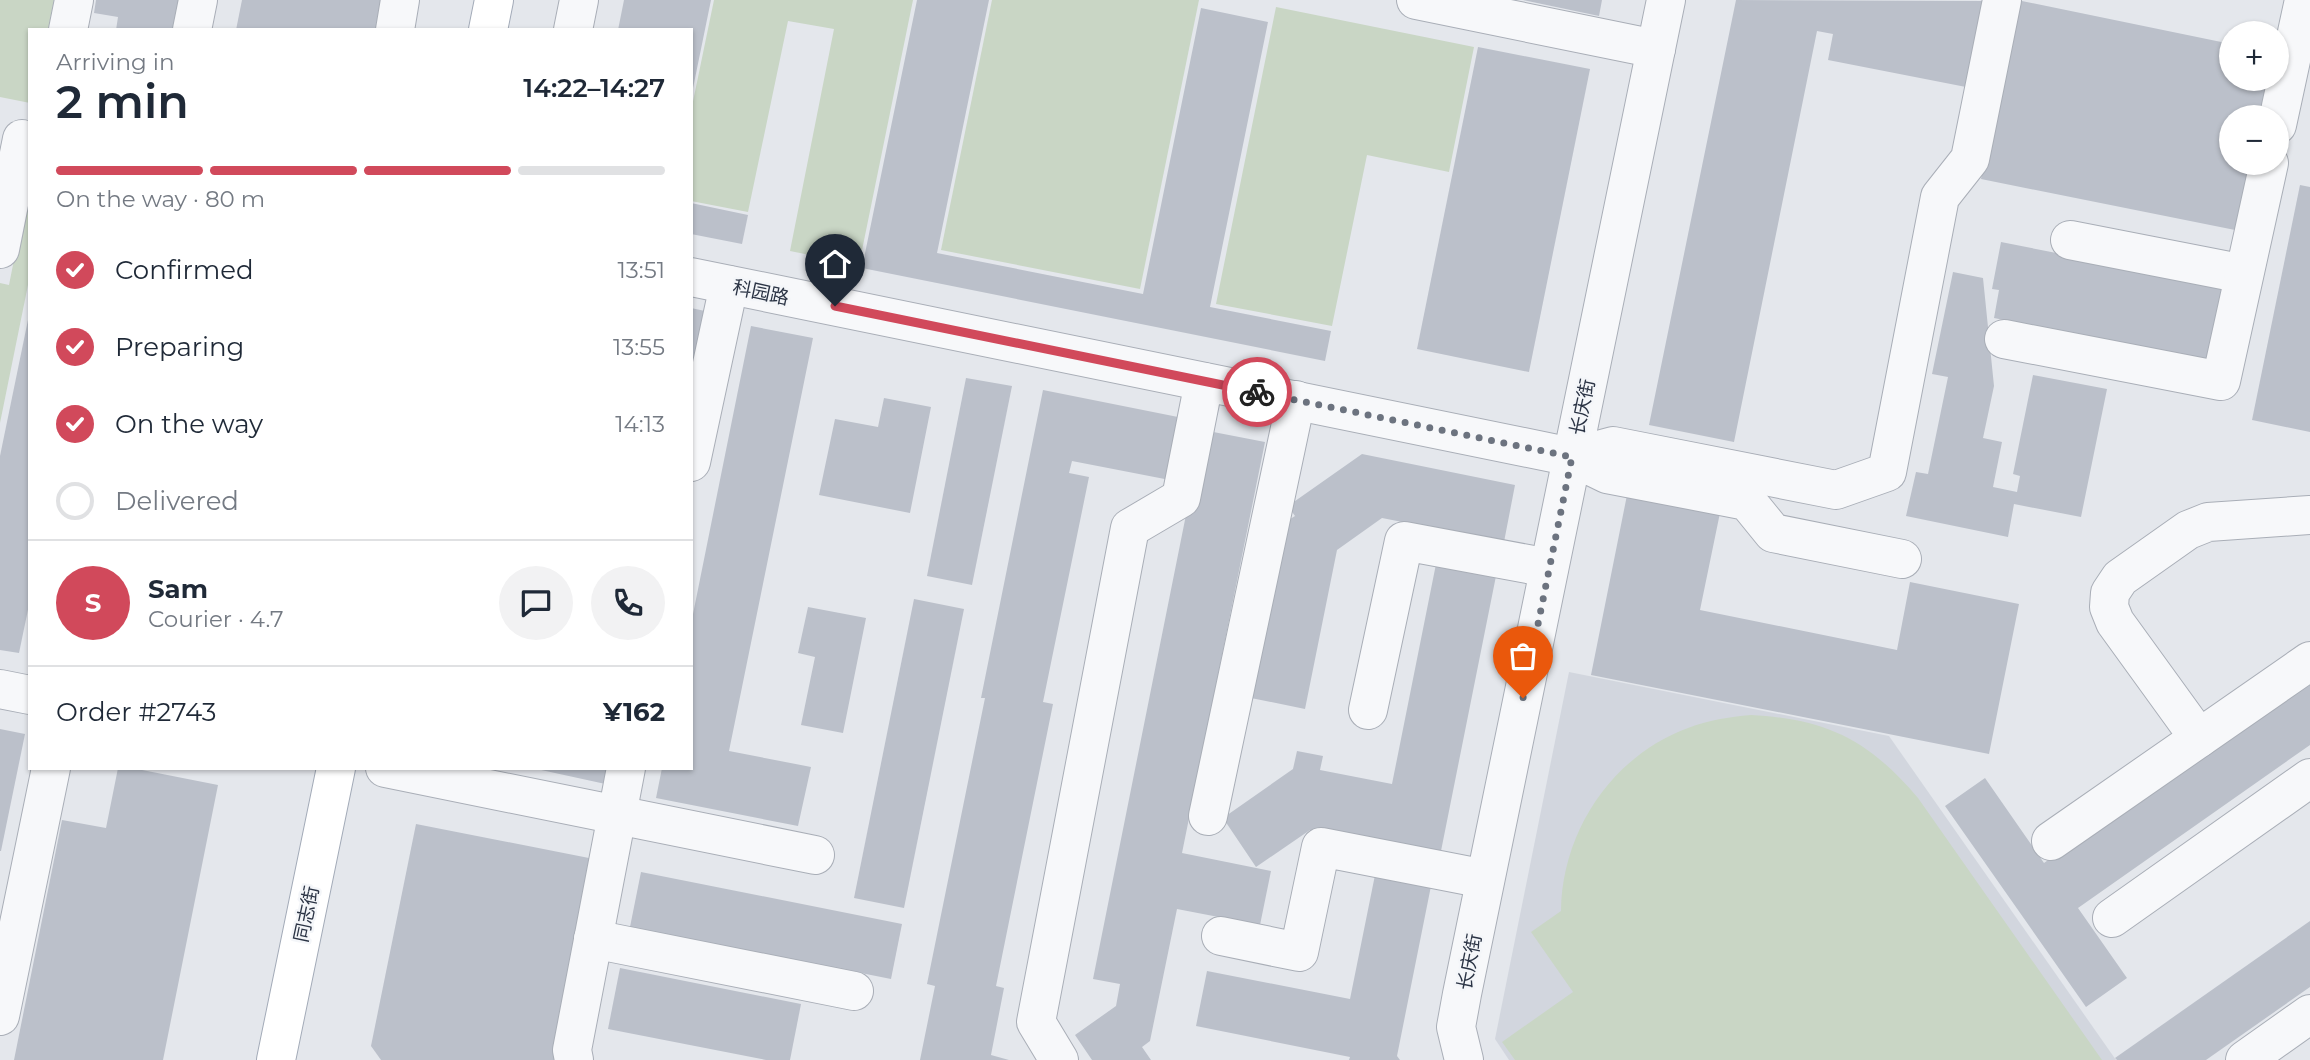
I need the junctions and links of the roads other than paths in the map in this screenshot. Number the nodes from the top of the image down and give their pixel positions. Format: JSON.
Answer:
{"nodes":[{"id":1,"x":74,"y":0,"type":"edge"},
{"id":2,"x":198,"y":0,"type":"edge"},
{"id":3,"x":400,"y":0,"type":"edge"},
{"id":4,"x":471,"y":0,"type":"edge"},
{"id":5,"x":494,"y":0,"type":"edge"},
{"id":6,"x":579,"y":0,"type":"edge"},
{"id":7,"x":1416,"y":0,"type":"edge"},
{"id":8,"x":1666,"y":0,"type":"edge"},
{"id":9,"x":2002,"y":0,"type":"edge"},
{"id":10,"x":2304,"y":0,"type":"edge"},
{"id":11,"x":68,"y":28,"type":"edge"},
{"id":12,"x":192,"y":28,"type":"edge"},
{"id":13,"x":395,"y":28,"type":"edge"},
{"id":14,"x":465,"y":28,"type":"edge"},
{"id":15,"x":488,"y":28,"type":"edge"},
{"id":16,"x":573,"y":28,"type":"edge"},
{"id":17,"x":1656,"y":49,"type":"junction"},
{"id":18,"x":2281,"y":105,"type":"edge"},
{"id":19,"x":17,"y":137,"type":"edge"},
{"id":20,"x":2266,"y":175,"type":"edge"},
{"id":21,"x":2070,"y":240,"type":"dead end"},
{"id":22,"x":0,"y":249,"type":"edge"},
{"id":23,"x":2244,"y":274,"type":"junction"},
{"id":24,"x":693,"y":277,"type":"edge"},
{"id":25,"x":729,"y":285,"type":"junction"},
{"id":26,"x":2004,"y":339,"type":"dead end"},
{"id":27,"x":1204,"y":382,"type":"junction"},
{"id":28,"x":1296,"y":400,"type":"junction"},
{"id":29,"x":697,"y":405,"type":"edge"},
{"id":30,"x":693,"y":443,"type":"edge"},
{"id":31,"x":1572,"y":457,"type":"junction"},
{"id":32,"x":2310,"y":515,"type":"edge"},
{"id":33,"x":1902,"y":559,"type":"dead end"},
{"id":34,"x":1549,"y":568,"type":"junction"},
{"id":35,"x":2310,"y":661,"type":"edge"},
{"id":36,"x":0,"y":689,"type":"edge"},
{"id":37,"x":28,"y":695,"type":"edge"},
{"id":38,"x":1368,"y":710,"type":"dead end"},
{"id":39,"x":2199,"y":738,"type":"junction"},
{"id":40,"x":51,"y":770,"type":"edge"},
{"id":41,"x":314,"y":770,"type":"edge"},
{"id":42,"x":336,"y":770,"type":"edge"},
{"id":43,"x":395,"y":770,"type":"edge"},
{"id":44,"x":626,"y":770,"type":"edge"},
{"id":45,"x":2310,"y":778,"type":"edge"},
{"id":46,"x":616,"y":815,"type":"junction"},
{"id":47,"x":1208,"y":816,"type":"dead end"},
{"id":48,"x":2051,"y":841,"type":"dead end"},
{"id":49,"x":815,"y":855,"type":"dead end"},
{"id":50,"x":1485,"y":879,"type":"junction"},
{"id":51,"x":2112,"y":918,"type":"dead end"},
{"id":52,"x":1221,"y":936,"type":"dead end"},
{"id":53,"x":593,"y":939,"type":"junction"},
{"id":54,"x":855,"y":991,"type":"dead end"},
{"id":55,"x":2310,"y":1014,"type":"edge"},
{"id":56,"x":0,"y":1016,"type":"edge"},
{"id":57,"x":255,"y":1060,"type":"edge"},
{"id":58,"x":276,"y":1060,"type":"edge"},
{"id":59,"x":574,"y":1060,"type":"edge"},
{"id":60,"x":1059,"y":1060,"type":"edge"},
{"id":61,"x":1464,"y":1060,"type":"edge"},
{"id":62,"x":2245,"y":1060,"type":"edge"}],
"edges":[{"from":1,"to":11,"type":"street"},
{"from":2,"to":12,"type":"street"},
{"from":3,"to":13,"type":"street"},
{"from":4,"to":14,"type":"main road"},
{"from":5,"to":15,"type":"main road"},
{"from":6,"to":16,"type":"street"},
{"from":7,"to":17,"type":"street"},
{"from":8,"to":17,"type":"street","name":"长庆街"},
{"from":9,"to":31,"type":"street"},
{"from":10,"to":18,"type":"street"},
{"from":17,"to":31,"type":"street","name":"长庆街"},
{"from":19,"to":22,"type":"street"},
{"from":20,"to":23,"type":"street"},
{"from":21,"to":23,"type":"street"},
{"from":23,"to":26,"type":"street"},
{"from":24,"to":25,"type":"street","name":"科园路"},
{"from":25,"to":27,"type":"street","name":"科园路"},
{"from":25,"to":29,"type":"street"},
{"from":27,"to":28,"type":"street","name":"科园路"},
{"from":27,"to":60,"type":"street"},
{"from":28,"to":31,"type":"street","name":"科园路"},
{"from":28,"to":47,"type":"street"},
{"from":29,"to":30,"type":"street"},
{"from":31,"to":33,"type":"street"},
{"from":31,"to":34,"type":"street","name":"长庆街"},
{"from":32,"to":39,"type":"street"},
{"from":34,"to":38,"type":"street"},
{"from":34,"to":50,"type":"street","name":"长庆街"},
{"from":35,"to":39,"type":"street"},
{"from":36,"to":37,"type":"street"},
{"from":39,"to":48,"type":"street"},
{"from":40,"to":56,"type":"street"},
{"from":41,"to":57,"type":"main road","name":"同志街"},
{"from":42,"to":58,"type":"main road","name":"同志街"},
{"from":43,"to":46,"type":"street"},
{"from":44,"to":46,"type":"street"},
{"from":45,"to":51,"type":"street"},
{"from":46,"to":49,"type":"street"},
{"from":46,"to":53,"type":"street"},
{"from":50,"to":52,"type":"street"},
{"from":50,"to":61,"type":"street","name":"长庆街"},
{"from":53,"to":54,"type":"street"},
{"from":53,"to":59,"type":"street"},
{"from":55,"to":62,"type":"street"}]}
